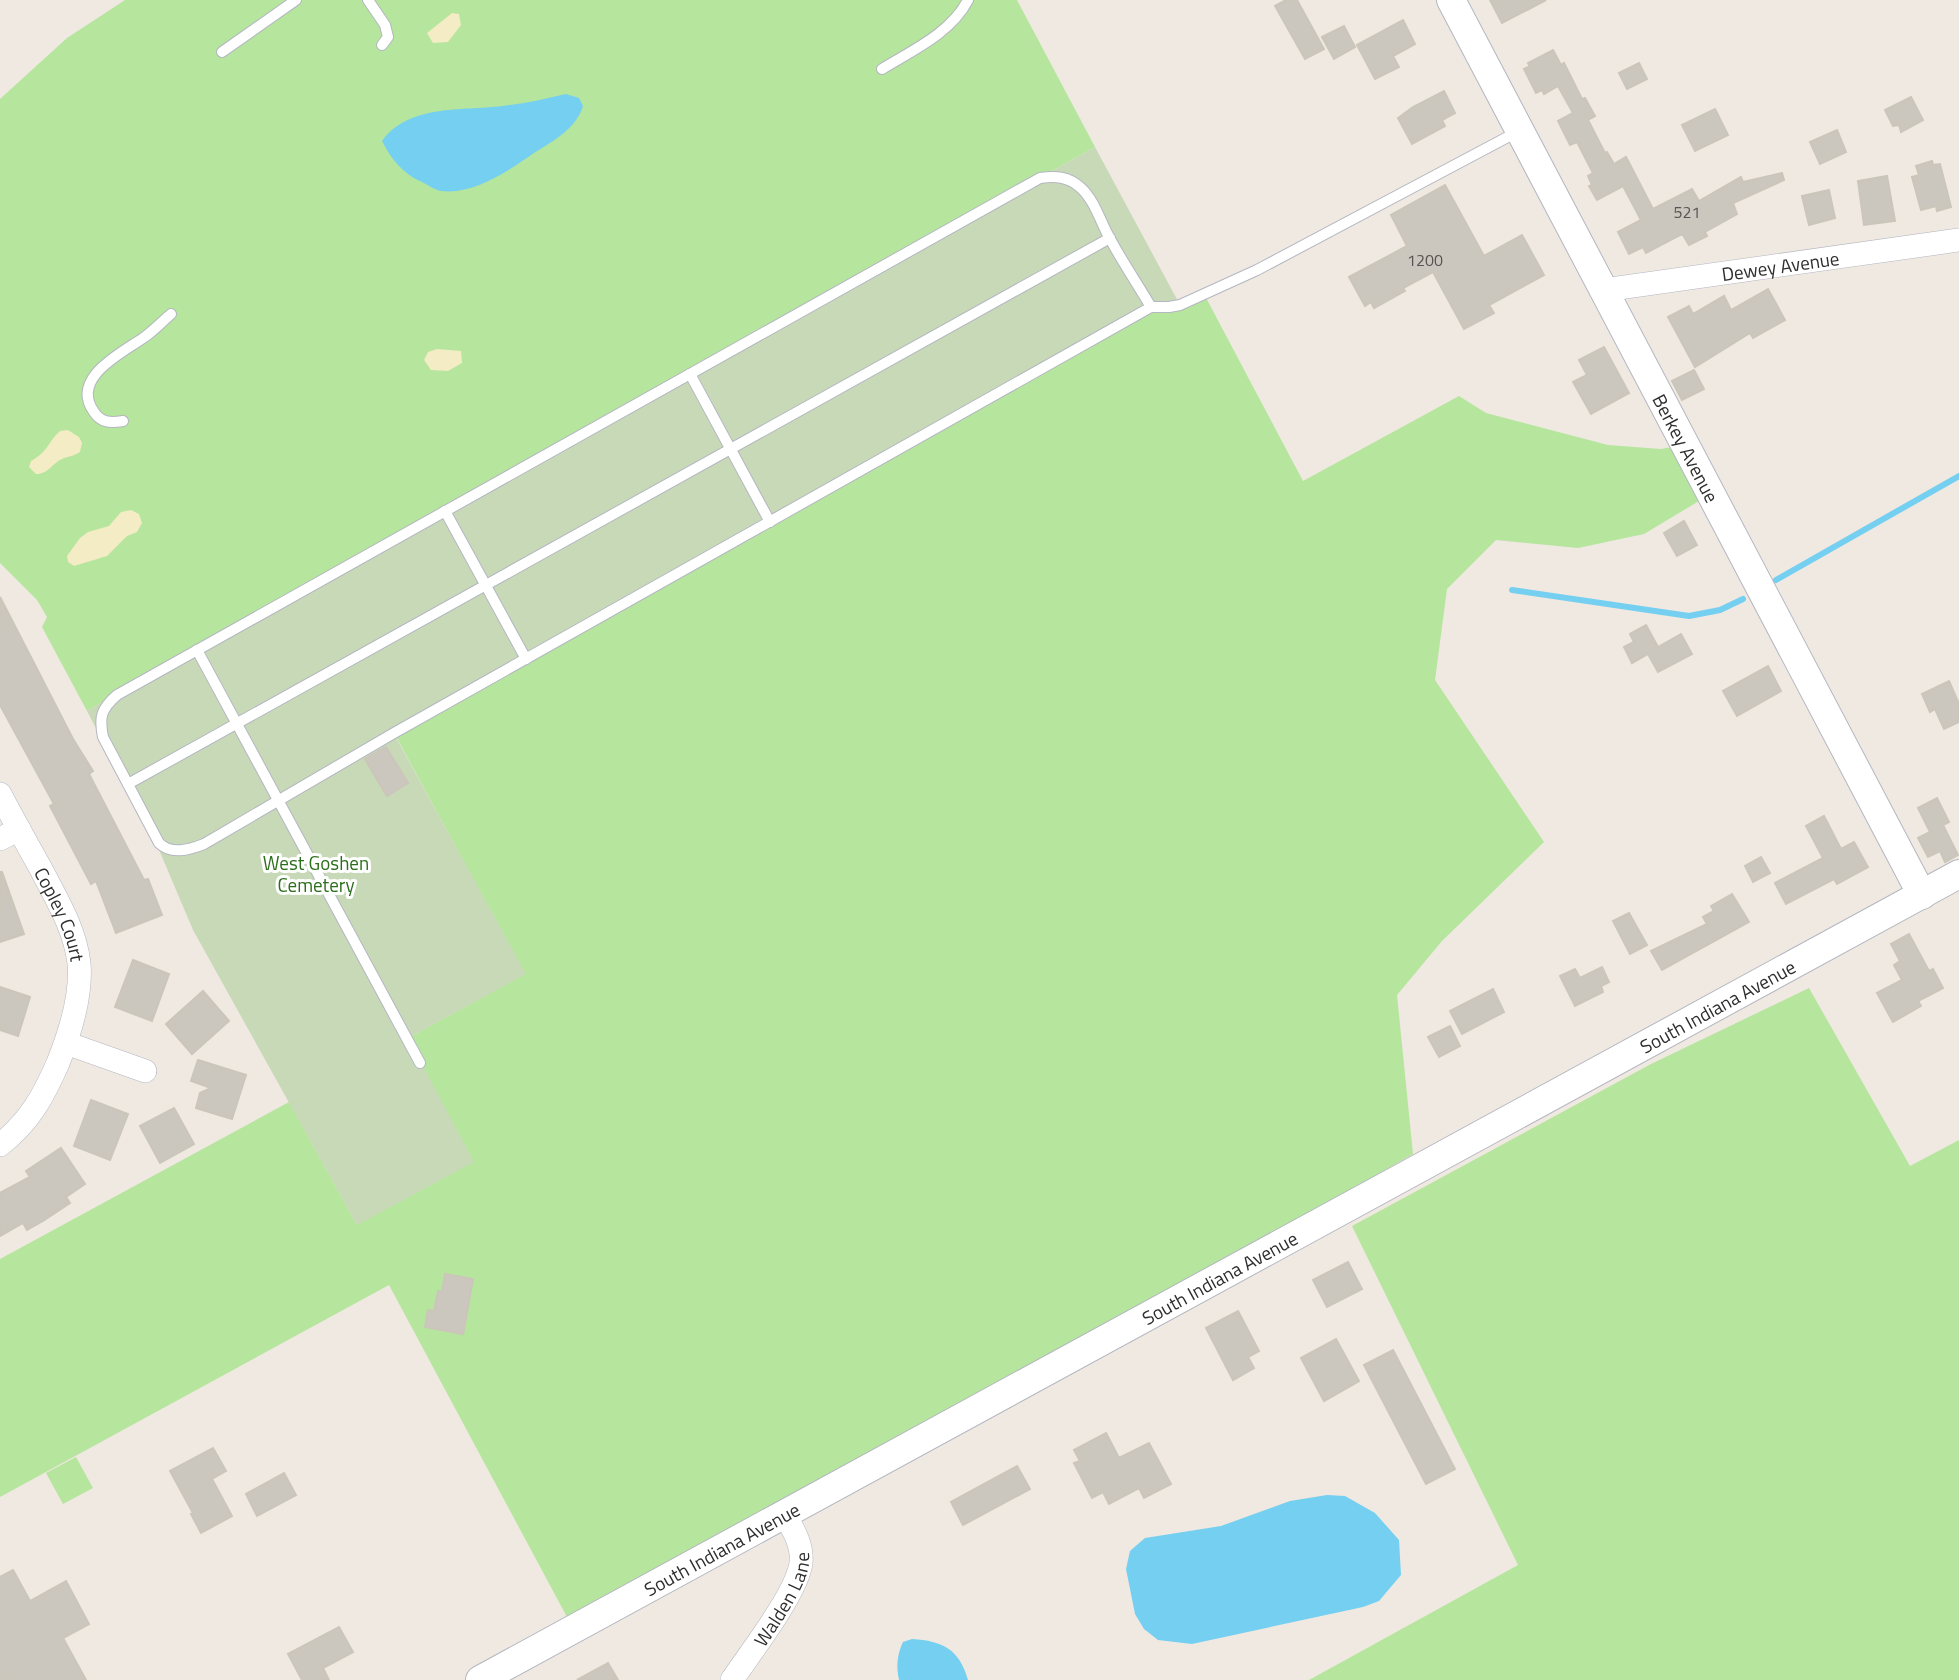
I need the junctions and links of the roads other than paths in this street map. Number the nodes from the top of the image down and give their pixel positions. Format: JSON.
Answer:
{"nodes":[{"id":1,"x":296,"y":0,"type":"edge"},
{"id":2,"x":368,"y":0,"type":"edge"},
{"id":3,"x":968,"y":0,"type":"edge"},
{"id":4,"x":1451,"y":0,"type":"edge"},
{"id":5,"x":382,"y":45,"type":"dead end"},
{"id":6,"x":222,"y":52,"type":"dead end"},
{"id":7,"x":882,"y":69,"type":"dead end"},
{"id":8,"x":1519,"y":131,"type":"junction"},
{"id":9,"x":1110,"y":239,"type":"junction"},
{"id":10,"x":1959,"y":240,"type":"edge"},
{"id":11,"x":1604,"y":290,"type":"junction"},
{"id":12,"x":1151,"y":307,"type":"junction"},
{"id":13,"x":171,"y":314,"type":"dead end"},
{"id":14,"x":690,"y":374,"type":"junction"},
{"id":15,"x":123,"y":421,"type":"dead end"},
{"id":16,"x":731,"y":450,"type":"junction"},
{"id":17,"x":445,"y":511,"type":"junction"},
{"id":18,"x":770,"y":522,"type":"junction"},
{"id":19,"x":486,"y":586,"type":"junction"},
{"id":20,"x":197,"y":650,"type":"junction"},
{"id":21,"x":526,"y":659,"type":"junction"},
{"id":22,"x":236,"y":725,"type":"junction"},
{"id":23,"x":128,"y":784,"type":"junction"},
{"id":24,"x":0,"y":794,"type":"edge"},
{"id":25,"x":277,"y":801,"type":"junction"},
{"id":26,"x":9,"y":834,"type":"edge"},
{"id":27,"x":1959,"y":874,"type":"edge"},
{"id":28,"x":1922,"y":895,"type":"junction"},
{"id":29,"x":66,"y":1043,"type":"junction"},
{"id":30,"x":420,"y":1063,"type":"dead end"},
{"id":31,"x":145,"y":1071,"type":"dead end"},
{"id":32,"x":0,"y":1145,"type":"edge"},
{"id":33,"x":784,"y":1513,"type":"junction"},
{"id":34,"x":480,"y":1680,"type":"edge"},
{"id":35,"x":732,"y":1680,"type":"edge"}],
"edges":[{"from":1,"to":6,"type":"lane"},
{"from":2,"to":5,"type":"lane"},
{"from":3,"to":7,"type":"lane"},
{"from":4,"to":8,"type":"street","name":"Berkey Avenue"},
{"from":8,"to":11,"type":"street","name":"Berkey Avenue"},
{"from":8,"to":12,"type":"lane"},
{"from":9,"to":12,"type":"lane"},
{"from":9,"to":14,"type":"lane"},
{"from":9,"to":16,"type":"lane"},
{"from":10,"to":11,"type":"street","name":"Dewey Avenue"},
{"from":11,"to":28,"type":"street","name":"Berkey Avenue"},
{"from":12,"to":18,"type":"lane"},
{"from":13,"to":15,"type":"lane"},
{"from":14,"to":16,"type":"lane"},
{"from":14,"to":17,"type":"lane"},
{"from":16,"to":18,"type":"lane"},
{"from":16,"to":19,"type":"lane"},
{"from":17,"to":19,"type":"lane"},
{"from":17,"to":20,"type":"lane"},
{"from":18,"to":21,"type":"lane"},
{"from":19,"to":21,"type":"lane"},
{"from":19,"to":22,"type":"lane"},
{"from":20,"to":22,"type":"lane"},
{"from":20,"to":23,"type":"lane"},
{"from":21,"to":25,"type":"lane"},
{"from":22,"to":23,"type":"lane"},
{"from":22,"to":25,"type":"lane"},
{"from":23,"to":25,"type":"lane"},
{"from":24,"to":26,"type":"street","name":"Copley Court"},
{"from":25,"to":30,"type":"lane"},
{"from":26,"to":29,"type":"street","name":"Copley Court"},
{"from":27,"to":28,"type":"street","name":"South Indiana Avenue"},
{"from":28,"to":33,"type":"street","name":"South Indiana Avenue"},
{"from":29,"to":31,"type":"street"},
{"from":29,"to":32,"type":"street","name":"Copley Court"},
{"from":33,"to":34,"type":"street","name":"South Indiana Avenue"},
{"from":33,"to":35,"type":"street","name":"Walden Lane"}]}
